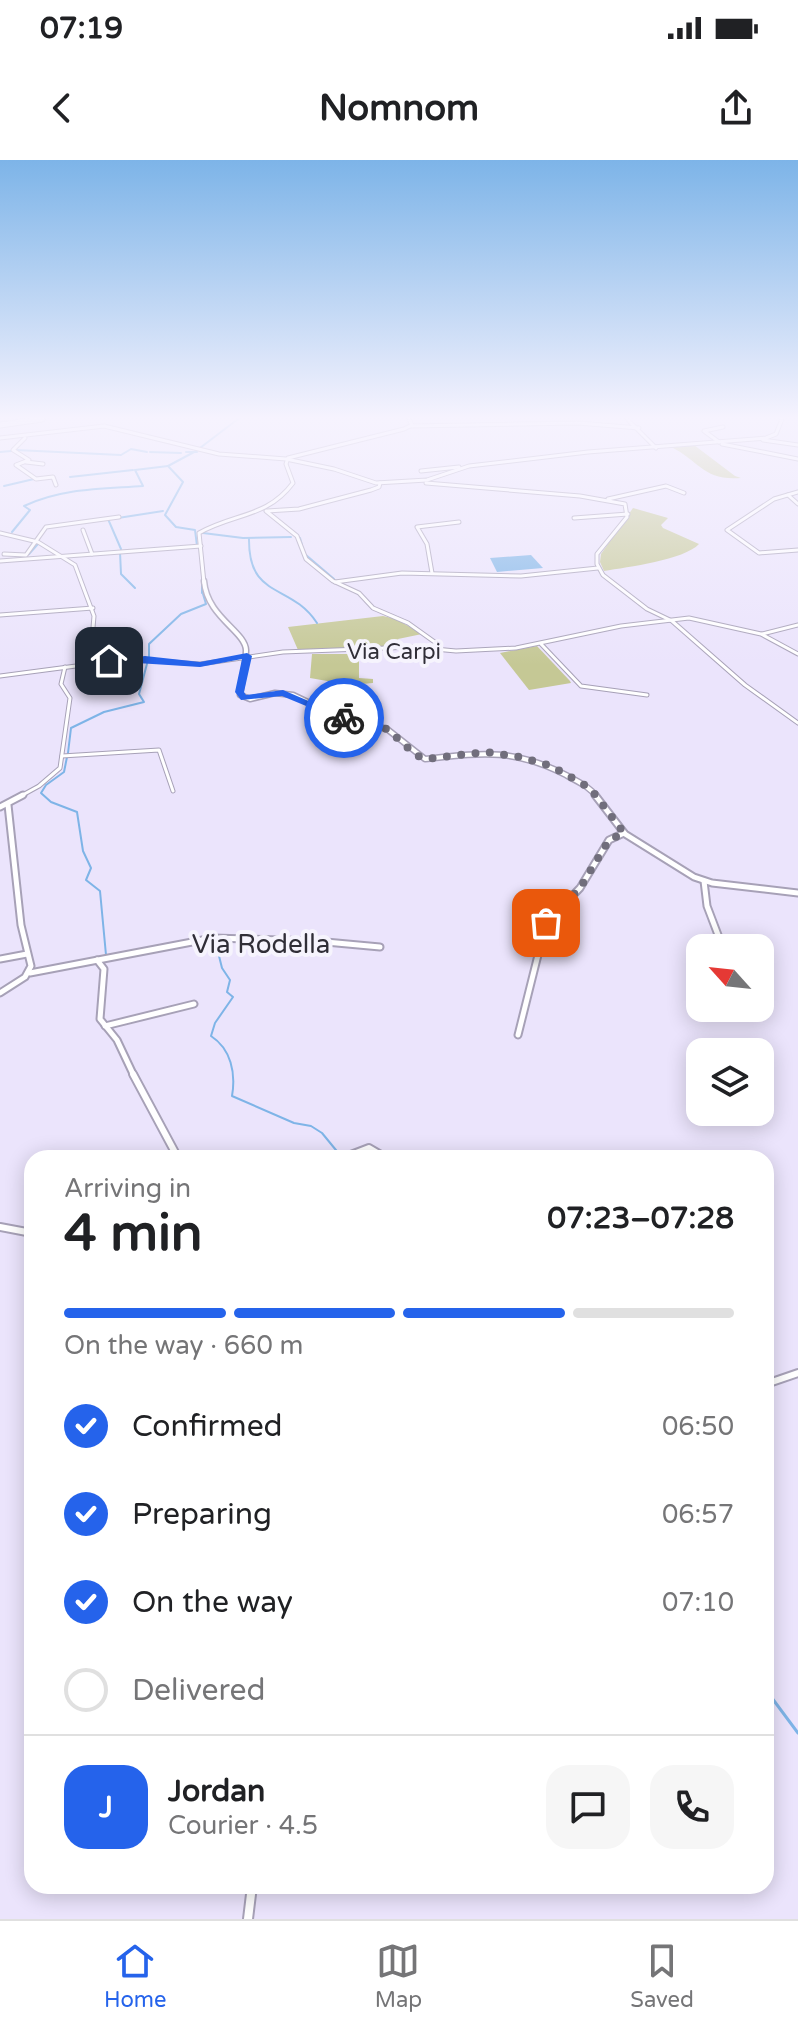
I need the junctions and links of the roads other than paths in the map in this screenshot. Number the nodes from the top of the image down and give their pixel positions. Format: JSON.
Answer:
{"nodes":[{"id":1,"x":280,"y":501,"type":"edge"},
{"id":2,"x":327,"y":501,"type":"edge"},
{"id":3,"x":613,"y":501,"type":"edge"},
{"id":4,"x":771,"y":501,"type":"edge"},
{"id":5,"x":266,"y":511,"type":"junction"},
{"id":6,"x":628,"y":514,"type":"junction"},
{"id":7,"x":119,"y":517,"type":"dead end"},
{"id":8,"x":574,"y":518,"type":"dead end"},
{"id":9,"x":459,"y":522,"type":"dead end"},
{"id":10,"x":83,"y":530,"type":"dead end"},
{"id":11,"x":0,"y":533,"type":"edge"},
{"id":12,"x":37,"y":542,"type":"junction"},
{"id":13,"x":201,"y":546,"type":"junction"},
{"id":14,"x":798,"y":550,"type":"edge"},
{"id":15,"x":4,"y":554,"type":"dead end"},
{"id":16,"x":92,"y":554,"type":"junction"},
{"id":17,"x":65,"y":556,"type":"junction"},
{"id":18,"x":0,"y":561,"type":"edge"},
{"id":19,"x":598,"y":568,"type":"junction"},
{"id":20,"x":432,"y":573,"type":"junction"},
{"id":21,"x":335,"y":582,"type":"junction"},
{"id":22,"x":93,"y":608,"type":"junction"},
{"id":23,"x":0,"y":615,"type":"edge"},
{"id":24,"x":672,"y":621,"type":"junction"},
{"id":25,"x":798,"y":625,"type":"edge"},
{"id":26,"x":761,"y":634,"type":"junction"},
{"id":27,"x":540,"y":644,"type":"junction"},
{"id":28,"x":438,"y":649,"type":"junction"},
{"id":29,"x":798,"y":654,"type":"edge"},
{"id":30,"x":247,"y":656,"type":"junction"},
{"id":31,"x":129,"y":659,"type":"junction"},
{"id":32,"x":90,"y":663,"type":"junction"},
{"id":33,"x":65,"y":667,"type":"junction"},
{"id":34,"x":0,"y":676,"type":"edge"},
{"id":35,"x":123,"y":690,"type":"dead end"},
{"id":36,"x":647,"y":695,"type":"dead end"},
{"id":37,"x":798,"y":723,"type":"edge"},
{"id":38,"x":62,"y":756,"type":"junction"},
{"id":39,"x":173,"y":791,"type":"dead end"},
{"id":40,"x":8,"y":805,"type":"junction"},
{"id":41,"x":0,"y":807,"type":"edge"},
{"id":42,"x":624,"y":833,"type":"junction"},
{"id":43,"x":704,"y":881,"type":"junction"},
{"id":44,"x":798,"y":893,"type":"edge"},
{"id":45,"x":718,"y":934,"type":"edge"},
{"id":46,"x":380,"y":947,"type":"dead end"},
{"id":47,"x":27,"y":954,"type":"junction"},
{"id":48,"x":0,"y":959,"type":"edge"},
{"id":49,"x":97,"y":960,"type":"junction"},
{"id":50,"x":30,"y":973,"type":"junction"},
{"id":51,"x":0,"y":993,"type":"edge"},
{"id":52,"x":194,"y":1004,"type":"dead end"},
{"id":53,"x":105,"y":1026,"type":"junction"},
{"id":54,"x":518,"y":1035,"type":"dead end"},
{"id":55,"x":174,"y":1150,"type":"edge"},
{"id":56,"x":0,"y":1227,"type":"edge"},
{"id":57,"x":24,"y":1232,"type":"edge"},
{"id":58,"x":798,"y":1373,"type":"edge"},
{"id":59,"x":774,"y":1381,"type":"edge"},
{"id":60,"x":251,"y":1894,"type":"edge"},
{"id":61,"x":248,"y":1919,"type":"edge"}],
"edges":[{"from":1,"to":5,"type":"street"},
{"from":2,"to":5,"type":"street"},
{"from":3,"to":6,"type":"street"},
{"from":4,"to":14,"type":"street"},
{"from":5,"to":13,"type":"street"},
{"from":5,"to":21,"type":"street"},
{"from":6,"to":8,"type":"street"},
{"from":6,"to":19,"type":"street"},
{"from":7,"to":12,"type":"street"},
{"from":9,"to":20,"type":"street"},
{"from":10,"to":16,"type":"street"},
{"from":11,"to":12,"type":"street"},
{"from":12,"to":15,"type":"street"},
{"from":12,"to":17,"type":"street"},
{"from":13,"to":16,"type":"street"},
{"from":13,"to":30,"type":"street"},
{"from":16,"to":17,"type":"street"},
{"from":17,"to":18,"type":"street"},
{"from":17,"to":22,"type":"street"},
{"from":19,"to":20,"type":"street"},
{"from":19,"to":24,"type":"street"},
{"from":20,"to":21,"type":"street"},
{"from":21,"to":28,"type":"street"},
{"from":22,"to":23,"type":"street"},
{"from":22,"to":32,"type":"street"},
{"from":24,"to":26,"type":"street","name":"Via Carpi"},
{"from":24,"to":27,"type":"street","name":"Via Carpi"},
{"from":24,"to":37,"type":"street"},
{"from":25,"to":26,"type":"street","name":"Via Carpi"},
{"from":26,"to":29,"type":"street","name":"Via Carpi"},
{"from":27,"to":28,"type":"street","name":"Via Carpi"},
{"from":27,"to":36,"type":"street"},
{"from":28,"to":30,"type":"street","name":"Via Carpi"},
{"from":30,"to":31,"type":"street","name":"Via Carpi"},
{"from":30,"to":42,"type":"street"},
{"from":31,"to":32,"type":"street","name":"Via Carpi"},
{"from":31,"to":35,"type":"street"},
{"from":32,"to":33,"type":"street","name":"Via Carpi"},
{"from":33,"to":34,"type":"street","name":"Via Carpi"},
{"from":33,"to":38,"type":"street"},
{"from":38,"to":39,"type":"street"},
{"from":38,"to":40,"type":"street"},
{"from":40,"to":41,"type":"street"},
{"from":40,"to":47,"type":"street"},
{"from":42,"to":43,"type":"street"},
{"from":42,"to":54,"type":"street"},
{"from":43,"to":44,"type":"street"},
{"from":43,"to":45,"type":"street"},
{"from":46,"to":49,"type":"street","name":"Via Rodella"},
{"from":47,"to":48,"type":"street"},
{"from":47,"to":50,"type":"street"},
{"from":49,"to":50,"type":"street","name":"Via Rodella"},
{"from":49,"to":53,"type":"street"},
{"from":50,"to":51,"type":"street","name":"Via Rodella"},
{"from":52,"to":53,"type":"street"},
{"from":53,"to":55,"type":"street"},
{"from":56,"to":57,"type":"street"},
{"from":58,"to":59,"type":"street"},
{"from":60,"to":61,"type":"street"}]}
